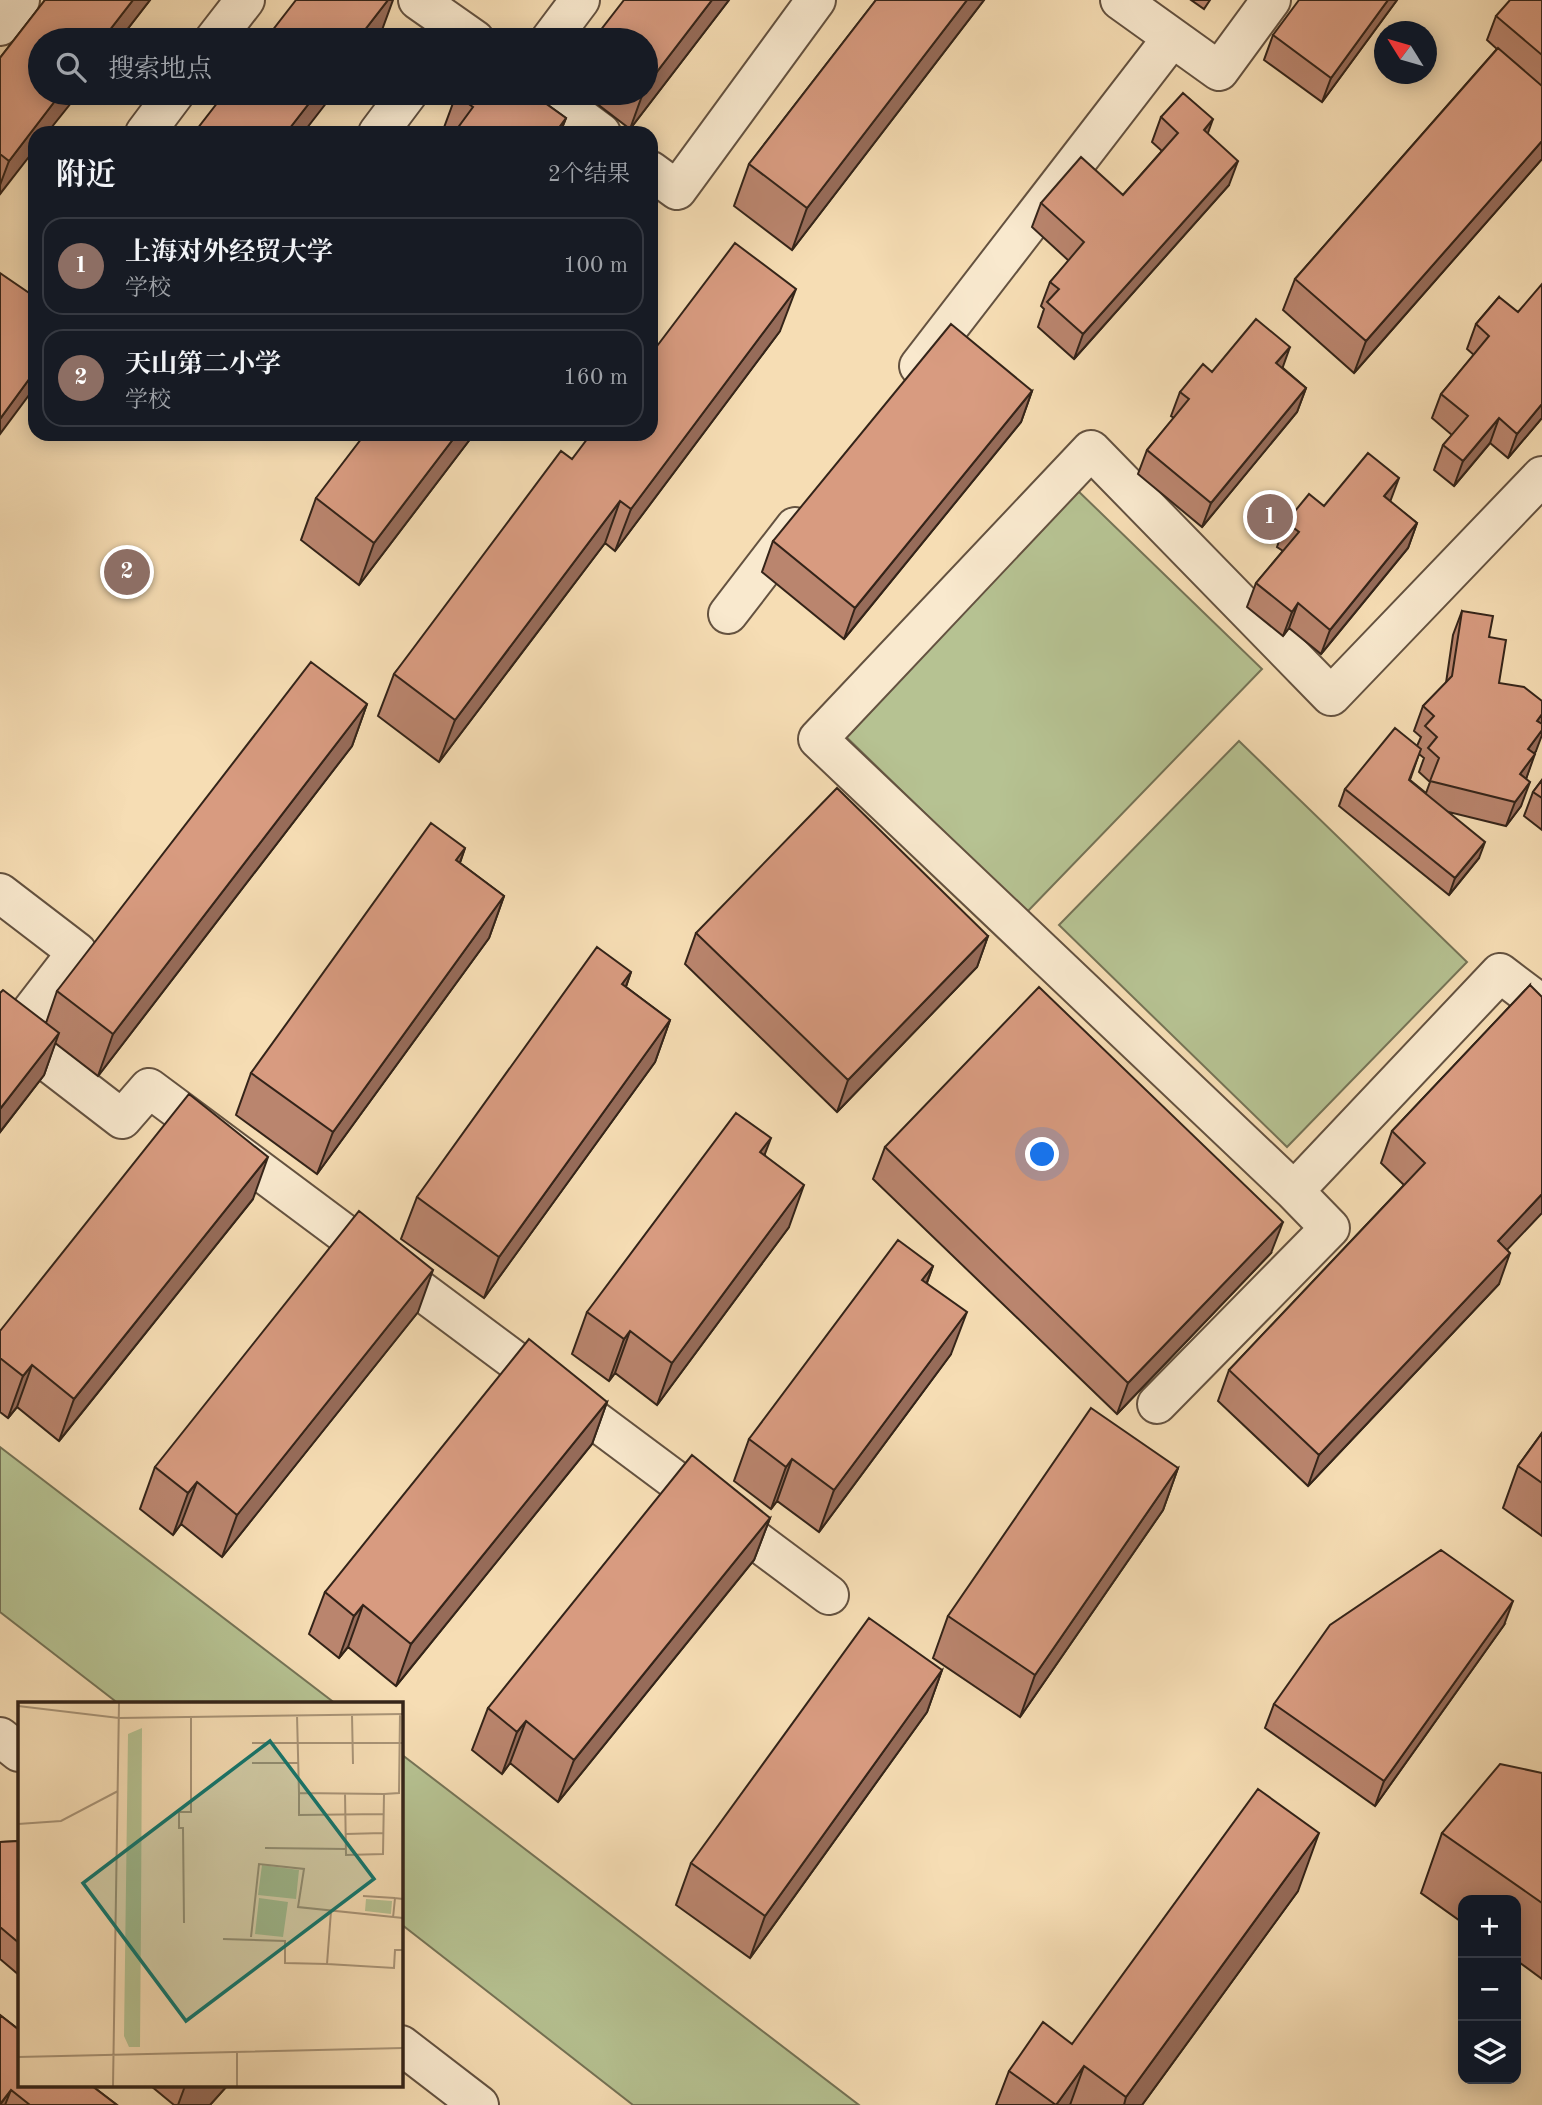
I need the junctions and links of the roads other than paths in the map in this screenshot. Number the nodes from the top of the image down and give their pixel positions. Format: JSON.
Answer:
{"nodes":[{"id":1,"x":20,"y":0,"type":"edge"},
{"id":2,"x":245,"y":0,"type":"edge"},
{"id":3,"x":418,"y":0,"type":"edge"},
{"id":4,"x":580,"y":0,"type":"edge"},
{"id":5,"x":816,"y":0,"type":"edge"},
{"id":6,"x":1120,"y":0,"type":"edge"},
{"id":7,"x":1271,"y":0,"type":"edge"},
{"id":8,"x":0,"y":26,"type":"edge"},
{"id":9,"x":224,"y":28,"type":"edge"},
{"id":10,"x":451,"y":28,"type":"edge"},
{"id":11,"x":559,"y":28,"type":"edge"},
{"id":12,"x":1172,"y":38,"type":"junction"},
{"id":13,"x":166,"y":105,"type":"edge"},
{"id":14,"x":399,"y":105,"type":"edge"},
{"id":15,"x":563,"y":105,"type":"edge"},
{"id":16,"x":150,"y":126,"type":"edge"},
{"id":17,"x":383,"y":126,"type":"edge"},
{"id":18,"x":592,"y":126,"type":"edge"},
{"id":19,"x":658,"y":175,"type":"edge"},
{"id":20,"x":950,"y":327,"type":"junction"},
{"id":21,"x":980,"y":352,"type":"edge"},
{"id":22,"x":899,"y":393,"type":"edge"},
{"id":23,"x":1541,"y":478,"type":"edge"},
{"id":24,"x":813,"y":503,"type":"edge"},
{"id":25,"x":728,"y":614,"type":"dead end"},
{"id":26,"x":0,"y":893,"type":"edge"},
{"id":27,"x":1542,"y":1004,"type":"edge"},
{"id":28,"x":1294,"y":1191,"type":"junction"},
{"id":29,"x":1157,"y":1404,"type":"dead end"},
{"id":30,"x":829,"y":1595,"type":"dead end"},
{"id":31,"x":0,"y":1737,"type":"edge"},
{"id":32,"x":18,"y":1751,"type":"edge"},
{"id":33,"x":402,"y":2046,"type":"edge"},
{"id":34,"x":479,"y":2105,"type":"edge"}],
"edges":[{"from":1,"to":8,"type":"street"},
{"from":2,"to":9,"type":"street"},
{"from":3,"to":10,"type":"street"},
{"from":4,"to":11,"type":"street"},
{"from":5,"to":19,"type":"street"},
{"from":6,"to":12,"type":"street"},
{"from":7,"to":12,"type":"street"},
{"from":12,"to":20,"type":"street"},
{"from":13,"to":16,"type":"street"},
{"from":14,"to":17,"type":"street"},
{"from":15,"to":18,"type":"street"},
{"from":20,"to":21,"type":"street"},
{"from":20,"to":22,"type":"street"},
{"from":23,"to":28,"type":"street"},
{"from":24,"to":25,"type":"street"},
{"from":26,"to":30,"type":"street"},
{"from":27,"to":28,"type":"street"},
{"from":28,"to":29,"type":"street"},
{"from":31,"to":32,"type":"street"},
{"from":33,"to":34,"type":"street"}]}
